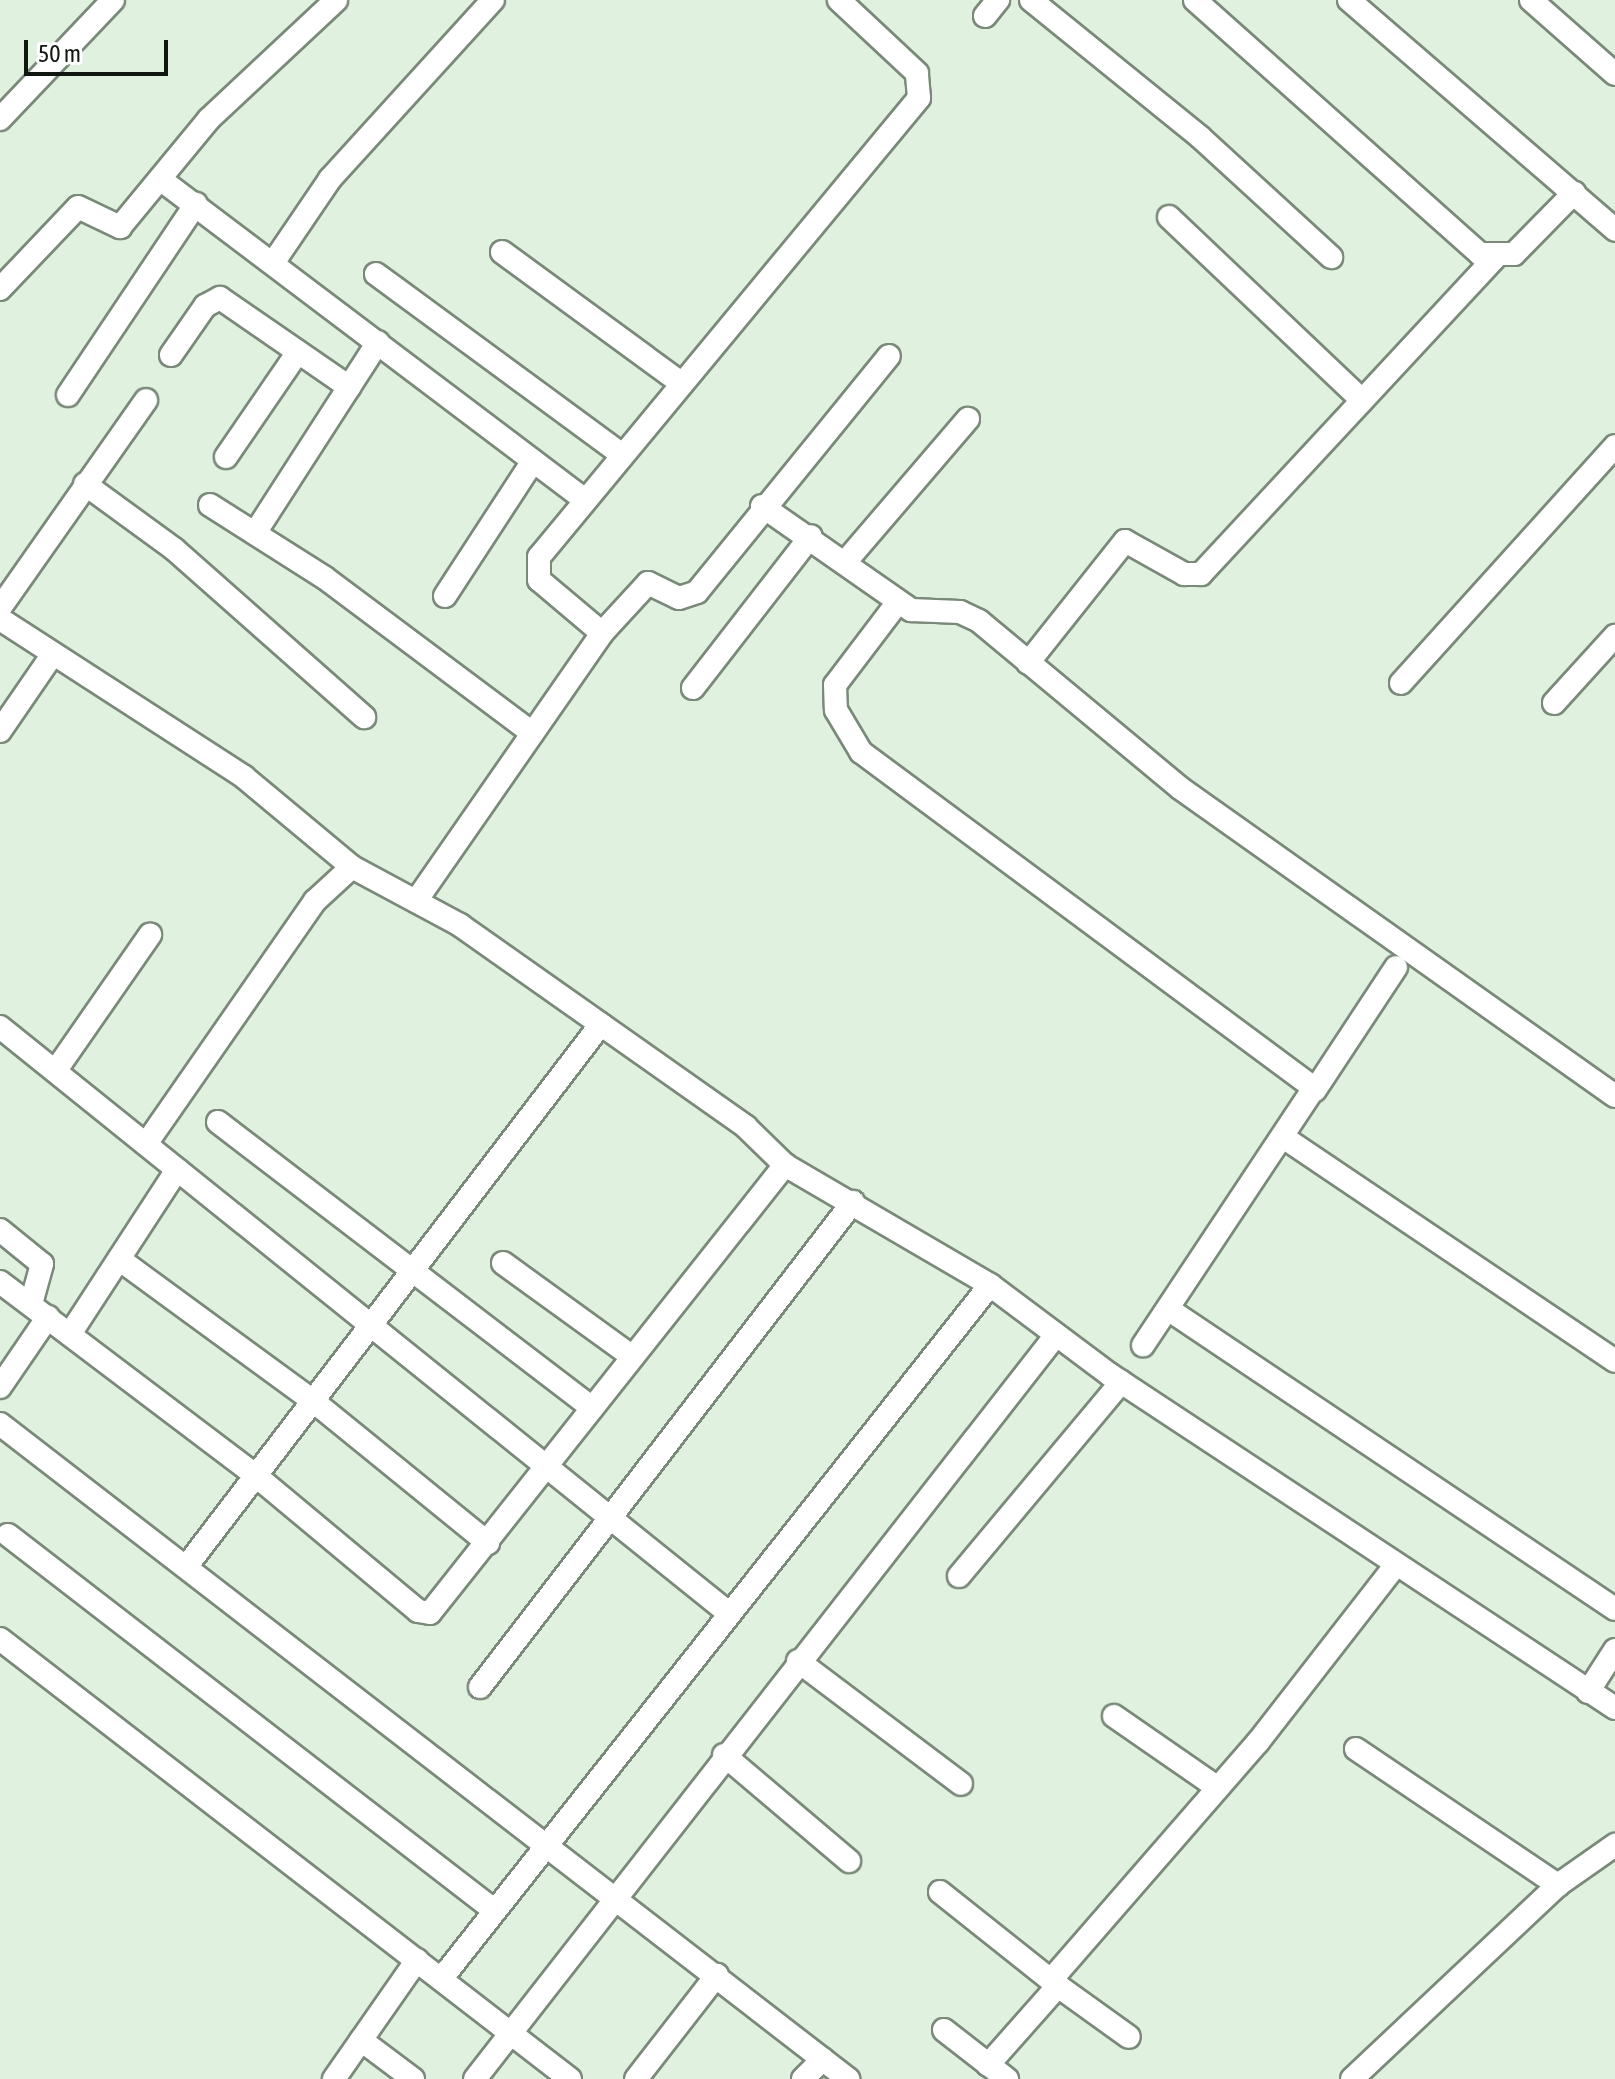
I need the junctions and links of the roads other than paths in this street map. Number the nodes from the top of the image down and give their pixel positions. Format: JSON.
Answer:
{"nodes":[{"id":1,"x":113,"y":0,"type":"edge"},
{"id":2,"x":336,"y":0,"type":"edge"},
{"id":3,"x":493,"y":0,"type":"edge"},
{"id":4,"x":839,"y":0,"type":"edge"},
{"id":5,"x":1031,"y":0,"type":"edge"},
{"id":6,"x":1195,"y":0,"type":"edge"},
{"id":7,"x":1349,"y":0,"type":"edge"},
{"id":8,"x":1531,"y":0,"type":"edge"},
{"id":9,"x":1615,"y":74,"type":"edge"},
{"id":10,"x":0,"y":119,"type":"edge"},
{"id":11,"x":160,"y":179,"type":"junction"},
{"id":12,"x":1574,"y":193,"type":"junction"},
{"id":13,"x":196,"y":204,"type":"junction"},
{"id":14,"x":1169,"y":217,"type":"dead end"},
{"id":15,"x":1615,"y":230,"type":"edge"},
{"id":16,"x":502,"y":252,"type":"dead end"},
{"id":17,"x":1331,"y":257,"type":"dead end"},
{"id":18,"x":1494,"y":259,"type":"junction"},
{"id":19,"x":273,"y":263,"type":"junction"},
{"id":20,"x":376,"y":274,"type":"dead end"},
{"id":21,"x":0,"y":289,"type":"edge"},
{"id":22,"x":378,"y":342,"type":"junction"},
{"id":23,"x":298,"y":352,"type":"junction"},
{"id":24,"x":171,"y":355,"type":"dead end"},
{"id":25,"x":889,"y":356,"type":"dead end"},
{"id":26,"x":681,"y":383,"type":"junction"},
{"id":27,"x":349,"y":387,"type":"junction"},
{"id":28,"x":68,"y":395,"type":"dead end"},
{"id":29,"x":146,"y":400,"type":"dead end"},
{"id":30,"x":1362,"y":400,"type":"junction"},
{"id":31,"x":968,"y":419,"type":"dead end"},
{"id":32,"x":1615,"y":446,"type":"edge"},
{"id":33,"x":622,"y":455,"type":"junction"},
{"id":34,"x":226,"y":457,"type":"dead end"},
{"id":35,"x":533,"y":461,"type":"junction"},
{"id":36,"x":85,"y":484,"type":"junction"},
{"id":37,"x":585,"y":500,"type":"junction"},
{"id":38,"x":210,"y":505,"type":"dead end"},
{"id":39,"x":762,"y":506,"type":"junction"},
{"id":40,"x":255,"y":533,"type":"junction"},
{"id":41,"x":811,"y":536,"type":"junction"},
{"id":42,"x":847,"y":560,"type":"junction"},
{"id":43,"x":445,"y":596,"type":"dead end"},
{"id":44,"x":898,"y":602,"type":"junction"},
{"id":45,"x":0,"y":608,"type":"edge"},
{"id":46,"x":0,"y":619,"type":"edge"},
{"id":47,"x":602,"y":633,"type":"junction"},
{"id":48,"x":1615,"y":636,"type":"edge"},
{"id":49,"x":53,"y":654,"type":"junction"},
{"id":50,"x":1028,"y":663,"type":"junction"},
{"id":51,"x":1401,"y":683,"type":"dead end"},
{"id":52,"x":693,"y":688,"type":"dead end"},
{"id":53,"x":1554,"y":703,"type":"dead end"},
{"id":54,"x":364,"y":717,"type":"dead end"},
{"id":55,"x":0,"y":731,"type":"edge"},
{"id":56,"x":532,"y":733,"type":"junction"},
{"id":57,"x":352,"y":867,"type":"junction"},
{"id":58,"x":416,"y":901,"type":"junction"},
{"id":59,"x":150,"y":935,"type":"dead end"},
{"id":60,"x":1396,"y":967,"type":"dead end"},
{"id":61,"x":601,"y":1024,"type":"junction"},
{"id":62,"x":0,"y":1027,"type":"edge"},
{"id":63,"x":56,"y":1070,"type":"junction"},
{"id":64,"x":1315,"y":1090,"type":"junction"},
{"id":65,"x":1615,"y":1096,"type":"edge"},
{"id":66,"x":218,"y":1122,"type":"dead end"},
{"id":67,"x":1283,"y":1137,"type":"junction"},
{"id":68,"x":146,"y":1144,"type":"junction"},
{"id":69,"x":785,"y":1165,"type":"junction"},
{"id":70,"x":177,"y":1170,"type":"junction"},
{"id":71,"x":853,"y":1202,"type":"junction"},
{"id":72,"x":0,"y":1230,"type":"edge"},
{"id":73,"x":119,"y":1259,"type":"junction"},
{"id":74,"x":503,"y":1263,"type":"dead end"},
{"id":75,"x":411,"y":1271,"type":"junction"},
{"id":76,"x":0,"y":1282,"type":"edge"},
{"id":77,"x":990,"y":1285,"type":"junction"},
{"id":78,"x":1168,"y":1309,"type":"junction"},
{"id":79,"x":40,"y":1310,"type":"junction"},
{"id":80,"x":368,"y":1327,"type":"junction"},
{"id":81,"x":70,"y":1334,"type":"junction"},
{"id":82,"x":1056,"y":1335,"type":"junction"},
{"id":83,"x":1143,"y":1345,"type":"dead end"},
{"id":84,"x":633,"y":1357,"type":"junction"},
{"id":85,"x":1615,"y":1361,"type":"edge"},
{"id":86,"x":1121,"y":1382,"type":"junction"},
{"id":87,"x":0,"y":1387,"type":"edge"},
{"id":88,"x":312,"y":1400,"type":"junction"},
{"id":89,"x":592,"y":1408,"type":"junction"},
{"id":90,"x":0,"y":1424,"type":"edge"},
{"id":91,"x":544,"y":1469,"type":"junction"},
{"id":92,"x":255,"y":1475,"type":"junction"},
{"id":93,"x":608,"y":1520,"type":"junction"},
{"id":94,"x":8,"y":1535,"type":"dead end"},
{"id":95,"x":488,"y":1543,"type":"junction"},
{"id":96,"x":1396,"y":1565,"type":"junction"},
{"id":97,"x":186,"y":1567,"type":"junction"},
{"id":98,"x":959,"y":1576,"type":"dead end"},
{"id":99,"x":1615,"y":1609,"type":"edge"},
{"id":100,"x":726,"y":1611,"type":"junction"},
{"id":101,"x":0,"y":1639,"type":"edge"},
{"id":102,"x":1615,"y":1650,"type":"edge"},
{"id":103,"x":798,"y":1661,"type":"junction"},
{"id":104,"x":480,"y":1687,"type":"dead end"},
{"id":105,"x":1588,"y":1692,"type":"junction"},
{"id":106,"x":1615,"y":1708,"type":"edge"},
{"id":107,"x":1114,"y":1716,"type":"dead end"},
{"id":108,"x":1356,"y":1749,"type":"dead end"},
{"id":109,"x":724,"y":1755,"type":"junction"},
{"id":110,"x":961,"y":1784,"type":"dead end"},
{"id":111,"x":1218,"y":1788,"type":"junction"},
{"id":112,"x":550,"y":1843,"type":"junction"},
{"id":113,"x":1615,"y":1845,"type":"edge"},
{"id":114,"x":849,"y":1861,"type":"dead end"},
{"id":115,"x":1558,"y":1885,"type":"junction"},
{"id":116,"x":940,"y":1892,"type":"dead end"},
{"id":117,"x":616,"y":1896,"type":"junction"},
{"id":118,"x":495,"y":1911,"type":"junction"},
{"id":119,"x":417,"y":1960,"type":"junction"},
{"id":120,"x":717,"y":1975,"type":"junction"},
{"id":121,"x":442,"y":1978,"type":"junction"},
{"id":122,"x":1054,"y":1983,"type":"junction"},
{"id":123,"x":513,"y":2030,"type":"junction"},
{"id":124,"x":944,"y":2030,"type":"dead end"},
{"id":125,"x":1129,"y":2037,"type":"dead end"},
{"id":126,"x":361,"y":2040,"type":"junction"},
{"id":127,"x":823,"y":2059,"type":"junction"},
{"id":128,"x":988,"y":2065,"type":"junction"},
{"id":129,"x":334,"y":2079,"type":"edge"},
{"id":130,"x":413,"y":2079,"type":"edge"},
{"id":131,"x":475,"y":2079,"type":"edge"},
{"id":132,"x":570,"y":2079,"type":"edge"},
{"id":133,"x":636,"y":2079,"type":"edge"},
{"id":134,"x":803,"y":2079,"type":"edge"},
{"id":135,"x":848,"y":2079,"type":"edge"},
{"id":136,"x":1007,"y":2079,"type":"edge"},
{"id":137,"x":1352,"y":2079,"type":"edge"}],
"edges":[{"from":1,"to":10,"type":"street"},
{"from":2,"to":11,"type":"street"},
{"from":3,"to":19,"type":"street"},
{"from":4,"to":26,"type":"street"},
{"from":5,"to":17,"type":"street"},
{"from":6,"to":18,"type":"street"},
{"from":7,"to":12,"type":"street"},
{"from":8,"to":9,"type":"street"},
{"from":11,"to":13,"type":"street"},
{"from":11,"to":21,"type":"street"},
{"from":12,"to":15,"type":"street"},
{"from":12,"to":18,"type":"street"},
{"from":13,"to":19,"type":"street"},
{"from":13,"to":28,"type":"street"},
{"from":14,"to":30,"type":"street"},
{"from":16,"to":26,"type":"street"},
{"from":18,"to":30,"type":"street"},
{"from":19,"to":22,"type":"street"},
{"from":20,"to":33,"type":"street"},
{"from":22,"to":27,"type":"street"},
{"from":22,"to":35,"type":"street"},
{"from":23,"to":24,"type":"street"},
{"from":23,"to":27,"type":"street"},
{"from":23,"to":34,"type":"street"},
{"from":25,"to":39,"type":"street"},
{"from":26,"to":33,"type":"street"},
{"from":27,"to":40,"type":"street"},
{"from":29,"to":36,"type":"street"},
{"from":30,"to":50,"type":"street"},
{"from":31,"to":42,"type":"street"},
{"from":32,"to":51,"type":"street"},
{"from":33,"to":37,"type":"street"},
{"from":35,"to":37,"type":"street"},
{"from":35,"to":43,"type":"street"},
{"from":36,"to":45,"type":"street"},
{"from":36,"to":54,"type":"street"},
{"from":37,"to":47,"type":"street"},
{"from":38,"to":40,"type":"street"},
{"from":39,"to":41,"type":"street"},
{"from":39,"to":47,"type":"street"},
{"from":40,"to":56,"type":"street"},
{"from":41,"to":42,"type":"street"},
{"from":41,"to":52,"type":"street"},
{"from":42,"to":44,"type":"street"},
{"from":44,"to":50,"type":"street"},
{"from":44,"to":64,"type":"street"},
{"from":46,"to":49,"type":"street"},
{"from":47,"to":56,"type":"street"},
{"from":48,"to":53,"type":"street"},
{"from":49,"to":55,"type":"street"},
{"from":49,"to":57,"type":"street"},
{"from":50,"to":65,"type":"street"},
{"from":56,"to":58,"type":"street"},
{"from":57,"to":58,"type":"street"},
{"from":57,"to":68,"type":"street"},
{"from":58,"to":61,"type":"street"},
{"from":59,"to":63,"type":"street"},
{"from":60,"to":64,"type":"street"},
{"from":61,"to":69,"type":"street"},
{"from":61,"to":75,"type":"street"},
{"from":62,"to":63,"type":"street"},
{"from":63,"to":68,"type":"street"},
{"from":64,"to":67,"type":"street"},
{"from":66,"to":75,"type":"street"},
{"from":67,"to":78,"type":"street"},
{"from":67,"to":85,"type":"street"},
{"from":68,"to":70,"type":"street"},
{"from":69,"to":71,"type":"street"},
{"from":69,"to":84,"type":"street"},
{"from":70,"to":73,"type":"street"},
{"from":70,"to":80,"type":"street"},
{"from":71,"to":77,"type":"street"},
{"from":71,"to":93,"type":"street"},
{"from":72,"to":79,"type":"street"},
{"from":73,"to":81,"type":"street"},
{"from":73,"to":88,"type":"street"},
{"from":74,"to":84,"type":"street"},
{"from":75,"to":80,"type":"street"},
{"from":75,"to":89,"type":"street"},
{"from":76,"to":79,"type":"street"},
{"from":77,"to":82,"type":"street"},
{"from":77,"to":100,"type":"street"},
{"from":78,"to":83,"type":"street"},
{"from":78,"to":99,"type":"street"},
{"from":79,"to":81,"type":"street"},
{"from":79,"to":87,"type":"street"},
{"from":80,"to":88,"type":"street"},
{"from":80,"to":91,"type":"street"},
{"from":81,"to":92,"type":"street"},
{"from":82,"to":86,"type":"street"},
{"from":82,"to":103,"type":"street"},
{"from":84,"to":89,"type":"street"},
{"from":86,"to":96,"type":"street"},
{"from":86,"to":98,"type":"street"},
{"from":88,"to":92,"type":"street"},
{"from":88,"to":95,"type":"street"},
{"from":89,"to":91,"type":"street"},
{"from":90,"to":97,"type":"street"},
{"from":91,"to":93,"type":"street"},
{"from":91,"to":95,"type":"street"},
{"from":92,"to":95,"type":"street"},
{"from":92,"to":97,"type":"street"},
{"from":93,"to":100,"type":"street"},
{"from":93,"to":104,"type":"street"},
{"from":94,"to":118,"type":"street"},
{"from":96,"to":105,"type":"street"},
{"from":96,"to":111,"type":"street"},
{"from":97,"to":112,"type":"street"},
{"from":100,"to":112,"type":"street"},
{"from":101,"to":119,"type":"street"},
{"from":102,"to":105,"type":"street"},
{"from":103,"to":109,"type":"street"},
{"from":103,"to":110,"type":"street"},
{"from":105,"to":106,"type":"street"},
{"from":107,"to":111,"type":"street"},
{"from":108,"to":115,"type":"street"},
{"from":109,"to":114,"type":"street"},
{"from":109,"to":117,"type":"street"},
{"from":111,"to":122,"type":"street"},
{"from":112,"to":117,"type":"street"},
{"from":112,"to":118,"type":"street"},
{"from":113,"to":115,"type":"street"},
{"from":115,"to":137,"type":"street"},
{"from":116,"to":122,"type":"street"},
{"from":117,"to":120,"type":"street"},
{"from":117,"to":123,"type":"street"},
{"from":118,"to":121,"type":"street"},
{"from":119,"to":121,"type":"street"},
{"from":119,"to":126,"type":"street"},
{"from":120,"to":127,"type":"street"},
{"from":120,"to":133,"type":"street"},
{"from":121,"to":123,"type":"street"},
{"from":122,"to":125,"type":"street"},
{"from":122,"to":128,"type":"street"},
{"from":123,"to":131,"type":"street"},
{"from":123,"to":132,"type":"street"},
{"from":124,"to":128,"type":"street"},
{"from":126,"to":129,"type":"street"},
{"from":126,"to":130,"type":"street"},
{"from":127,"to":134,"type":"street"},
{"from":127,"to":135,"type":"street"},
{"from":128,"to":136,"type":"street"}]}
